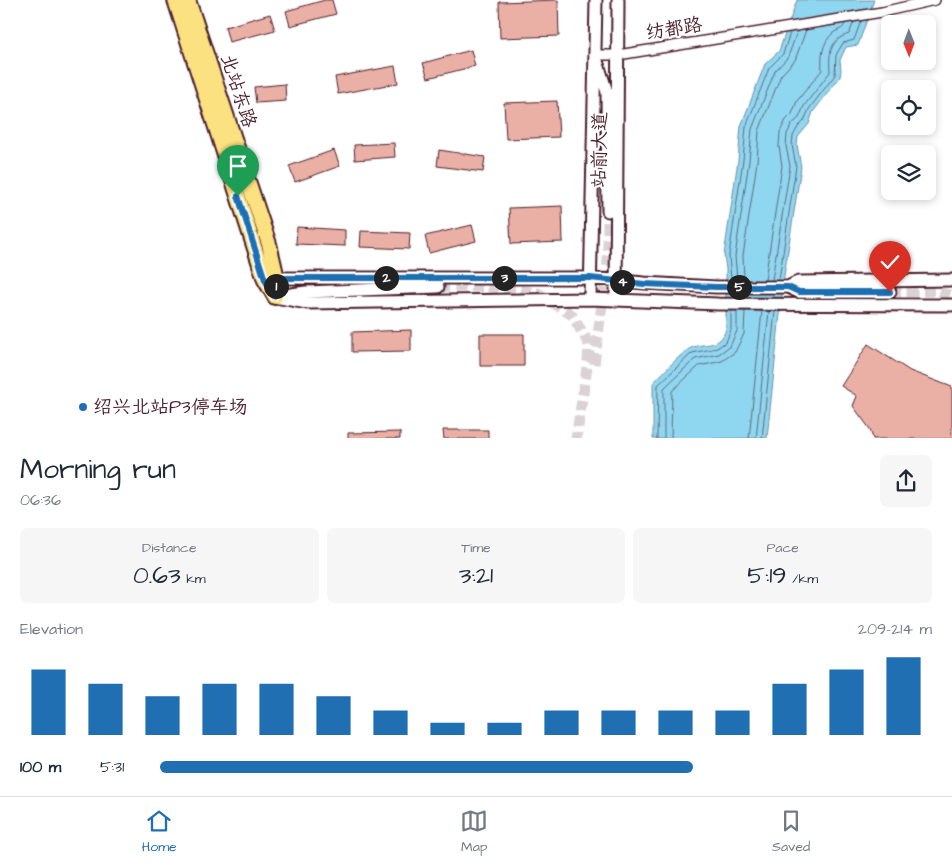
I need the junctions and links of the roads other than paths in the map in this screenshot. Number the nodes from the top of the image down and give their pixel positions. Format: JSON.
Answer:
{"nodes":[{"id":1,"x":174,"y":0,"type":"edge"},
{"id":2,"x":188,"y":0,"type":"edge"},
{"id":3,"x":596,"y":0,"type":"edge"},
{"id":4,"x":618,"y":0,"type":"edge"},
{"id":5,"x":935,"y":0,"type":"edge"},
{"id":6,"x":594,"y":55,"type":"junction"},
{"id":7,"x":618,"y":55,"type":"junction"},
{"id":8,"x":608,"y":212,"type":"tunnel mouth"},
{"id":9,"x":277,"y":278,"type":"junction"},
{"id":10,"x":590,"y":278,"type":"junction"},
{"id":11,"x":952,"y":280,"type":"edge"},
{"id":12,"x":616,"y":281,"type":"junction"},
{"id":13,"x":438,"y":287,"type":"tunnel mouth"},
{"id":14,"x":788,"y":287,"type":"junction"},
{"id":15,"x":890,"y":292,"type":"tunnel mouth"},
{"id":16,"x":274,"y":296,"type":"junction"},
{"id":17,"x":590,"y":299,"type":"junction"},
{"id":18,"x":616,"y":301,"type":"junction"},
{"id":19,"x":952,"y":305,"type":"edge"}],
"edges":[{"from":1,"to":16,"type":"main road","name":"北站东路"},
{"from":2,"to":9,"type":"main road","name":"北站东路"},
{"from":3,"to":6,"type":"main road","name":"站前大道"},
{"from":4,"to":7,"type":"main road","name":"站前大道"},
{"from":5,"to":7,"type":"street","name":"纺都路"},
{"from":6,"to":7,"type":"street","name":"纺都路"},
{"from":6,"to":8,"type":"main road"},
{"from":6,"to":10,"type":"main road","name":"站前大道"},
{"from":7,"to":12,"type":"main road","name":"站前大道"},
{"from":9,"to":10,"type":"main road"},
{"from":9,"to":16,"type":"main road","name":"北站东路"},
{"from":10,"to":12,"type":"main road"},
{"from":10,"to":17,"type":"main road","name":"站前大道"},
{"from":11,"to":14,"type":"main road"},
{"from":12,"to":14,"type":"main road"},
{"from":12,"to":18,"type":"main road","name":"站前大道"},
{"from":13,"to":16,"type":"main road"},
{"from":14,"to":15,"type":"main road"},
{"from":16,"to":17,"type":"main road"},
{"from":17,"to":18,"type":"main road"},
{"from":18,"to":19,"type":"main road"}]}
